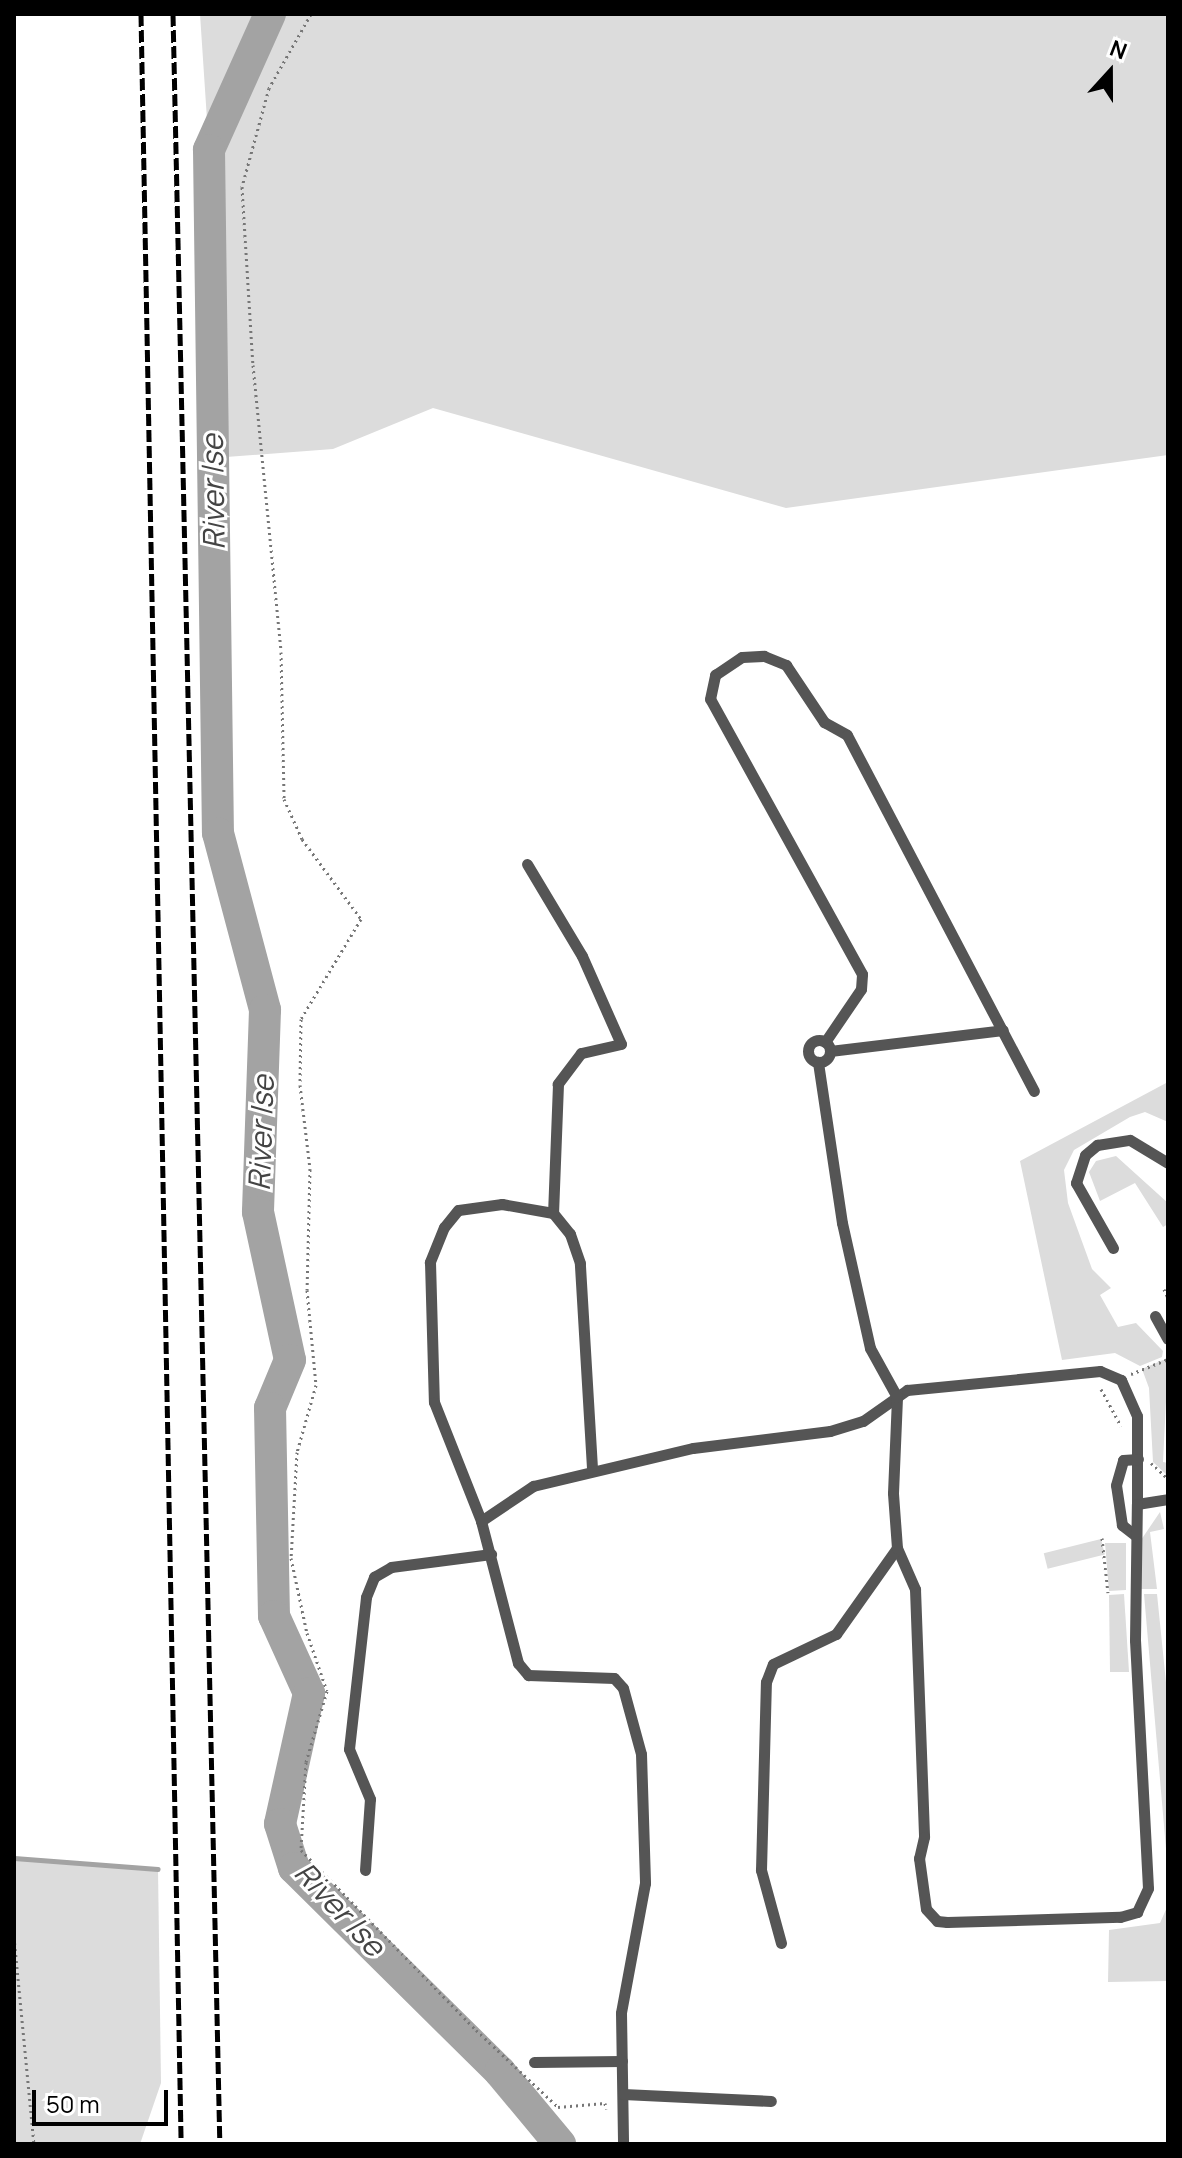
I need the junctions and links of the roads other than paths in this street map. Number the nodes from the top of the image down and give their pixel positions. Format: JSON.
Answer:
{"nodes":[{"id":1,"x":527,"y":864,"type":"dead end"},
{"id":2,"x":1003,"y":1030,"type":"junction"},
{"id":3,"x":828,"y":1046,"type":"junction"},
{"id":4,"x":818,"y":1062,"type":"junction"},
{"id":5,"x":1034,"y":1091,"type":"dead end"},
{"id":6,"x":1168,"y":1163,"type":"edge"},
{"id":7,"x":553,"y":1213,"type":"junction"},
{"id":8,"x":1113,"y":1248,"type":"dead end"},
{"id":9,"x":1155,"y":1316,"type":"dead end"},
{"id":10,"x":1168,"y":1339,"type":"edge"},
{"id":11,"x":897,"y":1397,"type":"junction"},
{"id":12,"x":1138,"y":1459,"type":"junction"},
{"id":13,"x":592,"y":1468,"type":"junction"},
{"id":14,"x":1168,"y":1499,"type":"edge"},
{"id":15,"x":1137,"y":1504,"type":"junction"},
{"id":16,"x":481,"y":1521,"type":"junction"},
{"id":17,"x":1136,"y":1536,"type":"junction"},
{"id":18,"x":897,"y":1548,"type":"junction"},
{"id":19,"x":491,"y":1554,"type":"junction"},
{"id":20,"x":365,"y":1870,"type":"dead end"},
{"id":21,"x":781,"y":1943,"type":"dead end"},
{"id":22,"x":622,"y":2061,"type":"junction"},
{"id":23,"x":534,"y":2062,"type":"dead end"},
{"id":24,"x":623,"y":2094,"type":"junction"},
{"id":25,"x":771,"y":2101,"type":"dead end"},
{"id":26,"x":623,"y":2144,"type":"edge"}],
"edges":[{"from":1,"to":7,"type":"lane"},
{"from":2,"to":3,"type":"lane"},
{"from":2,"to":3,"type":"lane"},
{"from":2,"to":5,"type":"lane"},
{"from":3,"to":4,"type":"lane"},
{"from":3,"to":4,"type":"lane"},
{"from":4,"to":11,"type":"lane"},
{"from":6,"to":8,"type":"lane"},
{"from":7,"to":13,"type":"lane"},
{"from":7,"to":16,"type":"lane"},
{"from":9,"to":10,"type":"lane"},
{"from":11,"to":12,"type":"lane"},
{"from":11,"to":13,"type":"lane"},
{"from":11,"to":18,"type":"lane"},
{"from":12,"to":15,"type":"lane"},
{"from":12,"to":17,"type":"lane"},
{"from":13,"to":16,"type":"lane"},
{"from":14,"to":15,"type":"lane"},
{"from":15,"to":17,"type":"lane"},
{"from":16,"to":19,"type":"lane"},
{"from":17,"to":18,"type":"lane"},
{"from":18,"to":21,"type":"lane"},
{"from":19,"to":20,"type":"lane"},
{"from":19,"to":22,"type":"lane"},
{"from":22,"to":23,"type":"lane"},
{"from":22,"to":24,"type":"lane"},
{"from":24,"to":25,"type":"lane"},
{"from":24,"to":26,"type":"lane"}]}
